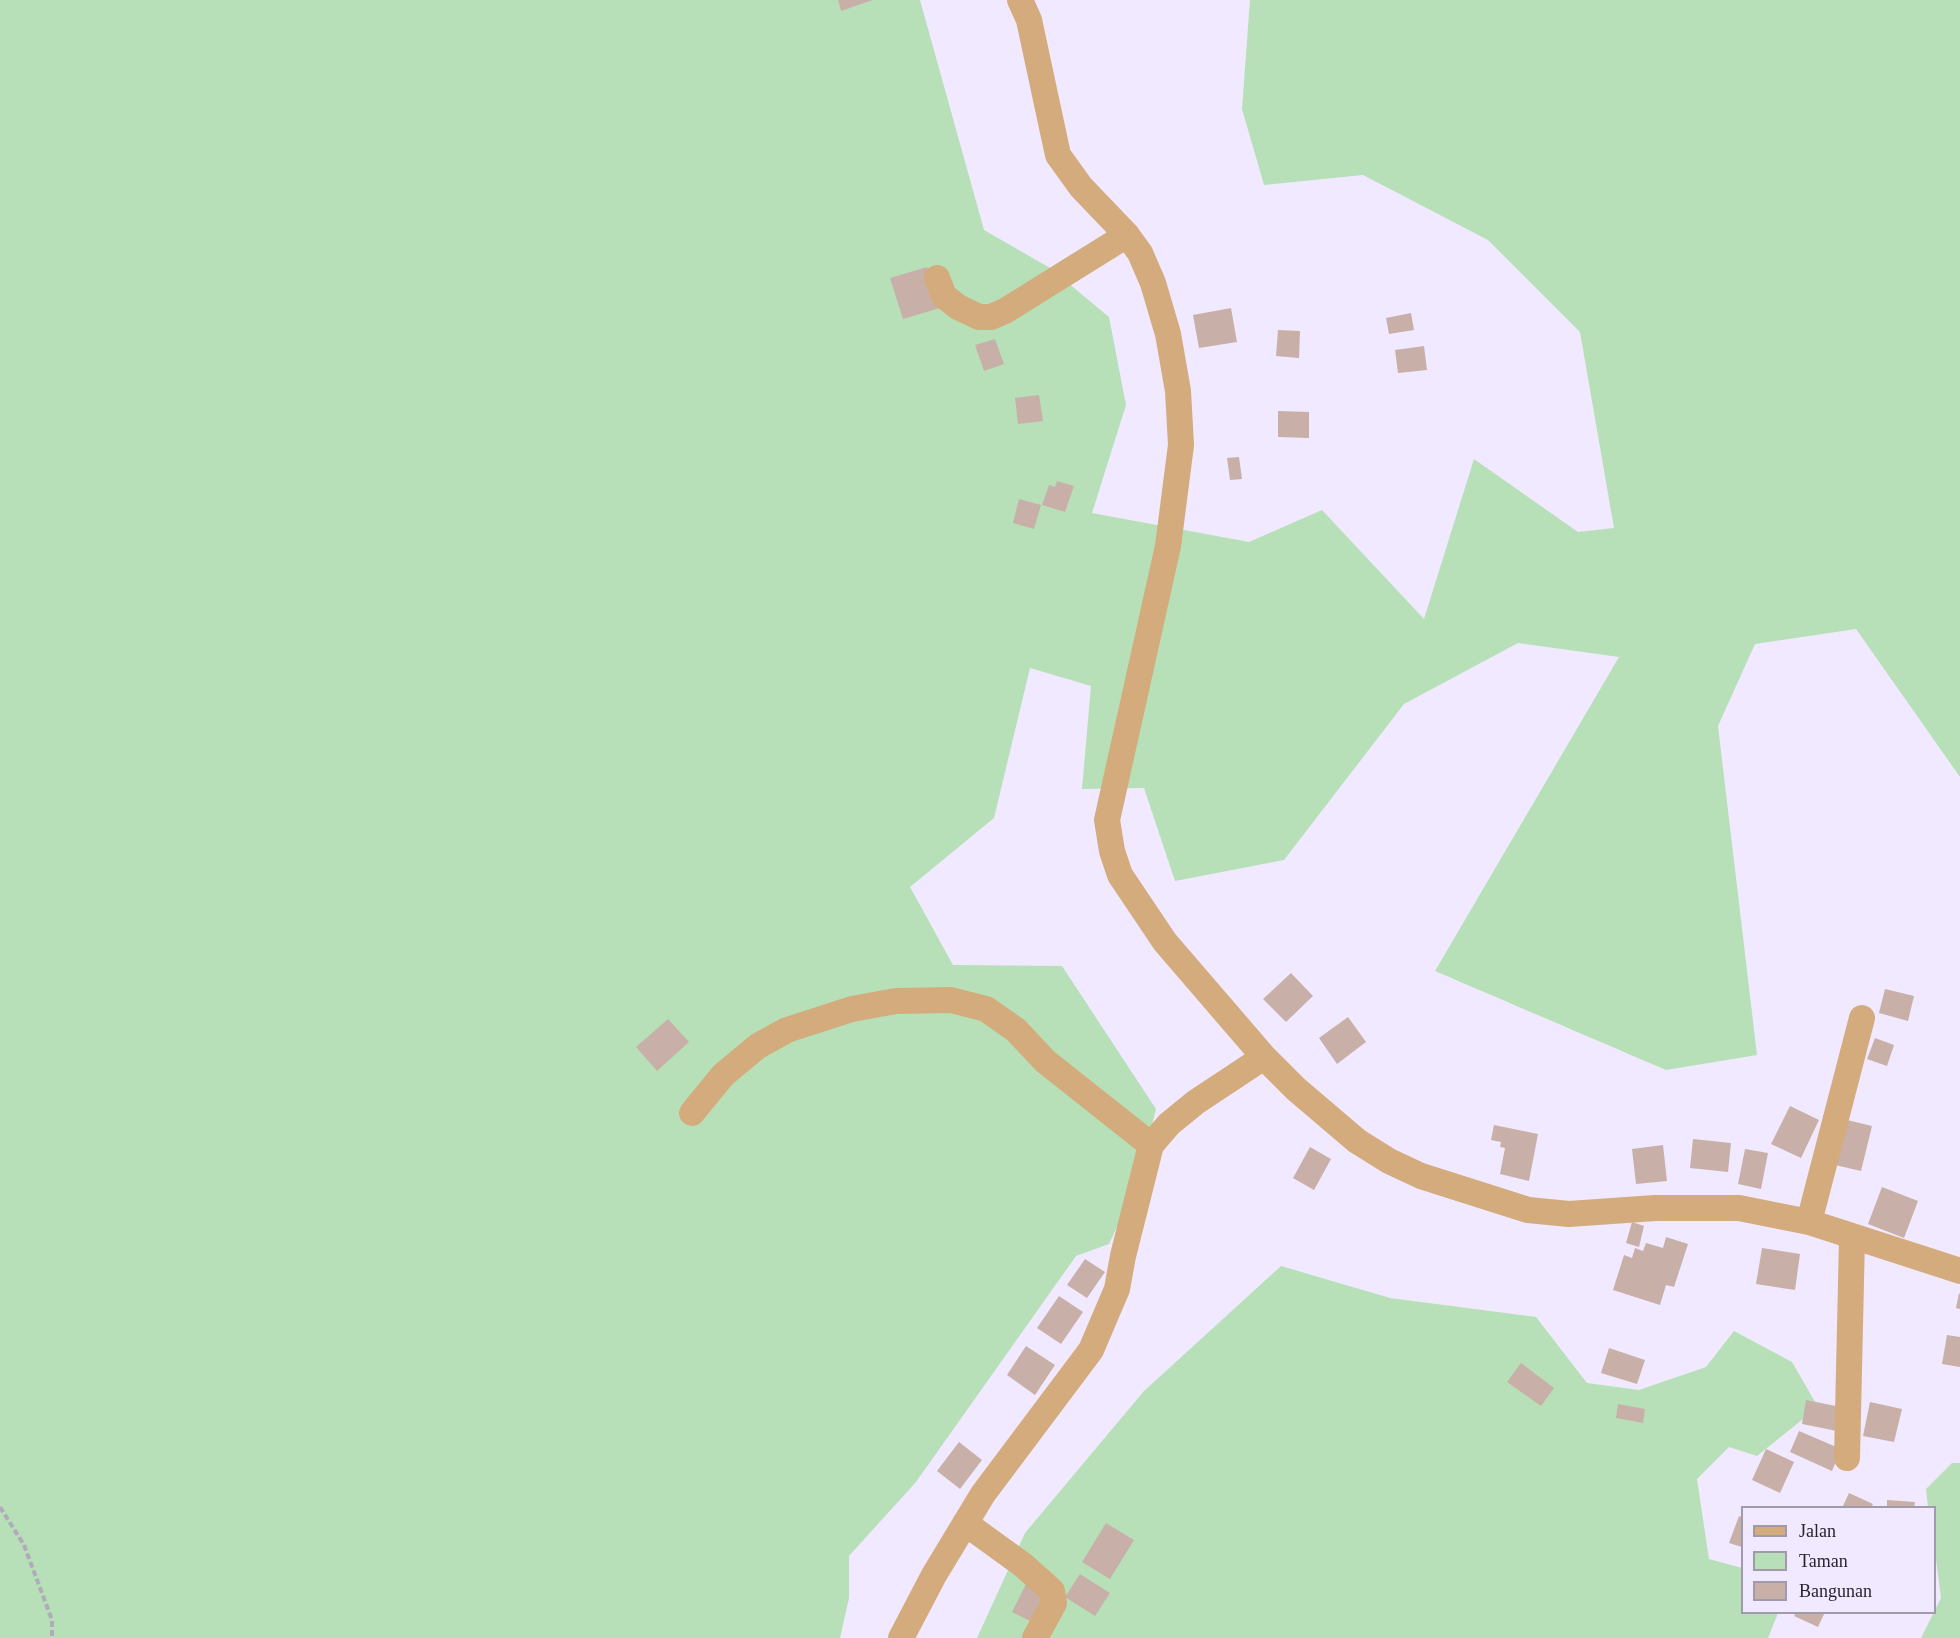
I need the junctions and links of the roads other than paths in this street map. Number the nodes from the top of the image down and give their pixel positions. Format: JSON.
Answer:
{"nodes":[{"id":1,"x":1020,"y":0,"type":"edge"},
{"id":2,"x":1127,"y":235,"type":"junction"},
{"id":3,"x":937,"y":279,"type":"dead end"},
{"id":4,"x":1862,"y":1017,"type":"dead end"},
{"id":5,"x":1264,"y":1057,"type":"junction"},
{"id":6,"x":692,"y":1113,"type":"dead end"},
{"id":7,"x":1151,"y":1145,"type":"junction"},
{"id":8,"x":1809,"y":1222,"type":"junction"},
{"id":9,"x":1852,"y":1238,"type":"junction"},
{"id":10,"x":1960,"y":1271,"type":"edge"},
{"id":11,"x":1847,"y":1458,"type":"dead end"},
{"id":12,"x":965,"y":1523,"type":"junction"},
{"id":13,"x":902,"y":1638,"type":"edge"},
{"id":14,"x":1035,"y":1638,"type":"edge"}],
"edges":[{"from":1,"to":2,"type":"street"},
{"from":2,"to":3,"type":"street"},
{"from":2,"to":5,"type":"street"},
{"from":4,"to":8,"type":"street"},
{"from":5,"to":7,"type":"street"},
{"from":5,"to":8,"type":"street"},
{"from":6,"to":7,"type":"street"},
{"from":7,"to":12,"type":"street"},
{"from":8,"to":9,"type":"street"},
{"from":9,"to":10,"type":"street"},
{"from":9,"to":11,"type":"street"},
{"from":12,"to":13,"type":"street"},
{"from":12,"to":14,"type":"street"}]}
